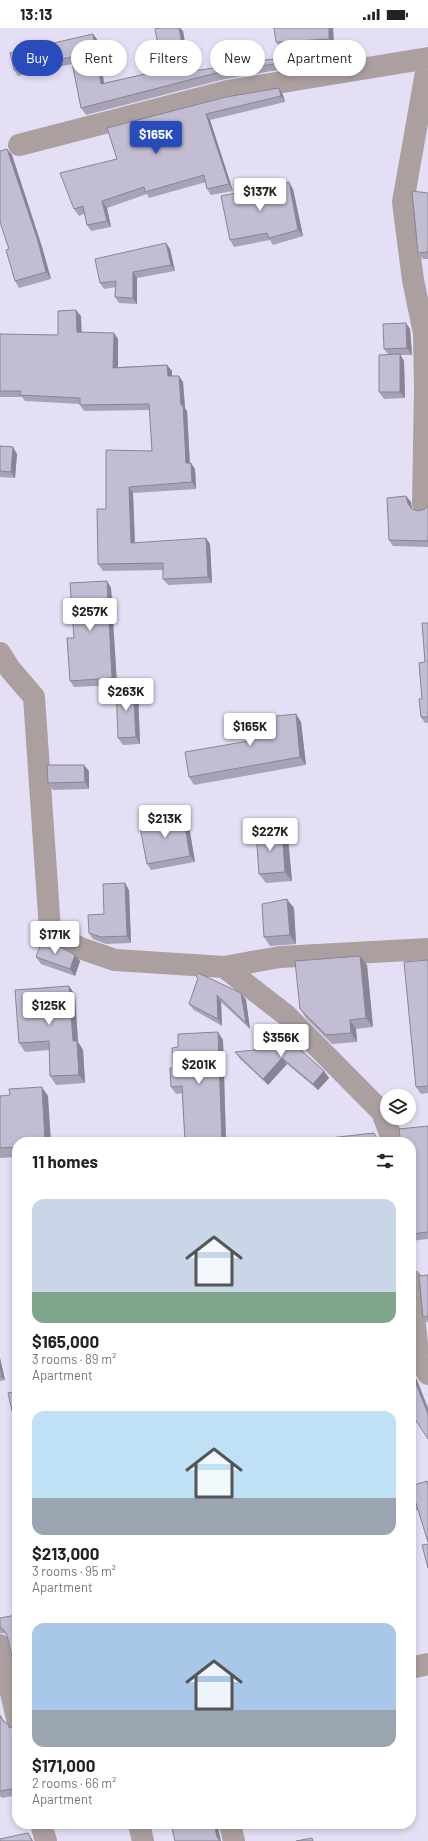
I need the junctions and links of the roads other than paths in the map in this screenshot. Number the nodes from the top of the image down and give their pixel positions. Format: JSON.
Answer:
{"nodes":[{"id":1,"x":428,"y":58,"type":"edge"},
{"id":2,"x":428,"y":61,"type":"edge"},
{"id":3,"x":19,"y":145,"type":"dead end"},
{"id":4,"x":423,"y":504,"type":"dead end"},
{"id":5,"x":0,"y":653,"type":"edge"},
{"id":6,"x":428,"y":949,"type":"edge"},
{"id":7,"x":224,"y":967,"type":"junction"},
{"id":8,"x":391,"y":1137,"type":"edge"},
{"id":9,"x":416,"y":1331,"type":"edge"},
{"id":10,"x":419,"y":1362,"type":"edge"},
{"id":11,"x":0,"y":1645,"type":"edge"},
{"id":12,"x":428,"y":1664,"type":"edge"},
{"id":13,"x":416,"y":1667,"type":"edge"},
{"id":14,"x":12,"y":1697,"type":"edge"},
{"id":15,"x":42,"y":1829,"type":"edge"},
{"id":16,"x":140,"y":1829,"type":"edge"},
{"id":17,"x":231,"y":1829,"type":"edge"},
{"id":18,"x":46,"y":1841,"type":"edge"},
{"id":19,"x":144,"y":1841,"type":"edge"},
{"id":20,"x":234,"y":1841,"type":"edge"}],
"edges":[{"from":1,"to":3,"type":"street"},
{"from":2,"to":4,"type":"street"},
{"from":5,"to":7,"type":"street"},
{"from":6,"to":7,"type":"street"},
{"from":7,"to":8,"type":"street"},
{"from":9,"to":10,"type":"street"},
{"from":11,"to":14,"type":"street"},
{"from":12,"to":13,"type":"street"},
{"from":15,"to":18,"type":"street"},
{"from":16,"to":19,"type":"street"},
{"from":17,"to":20,"type":"street"}]}
